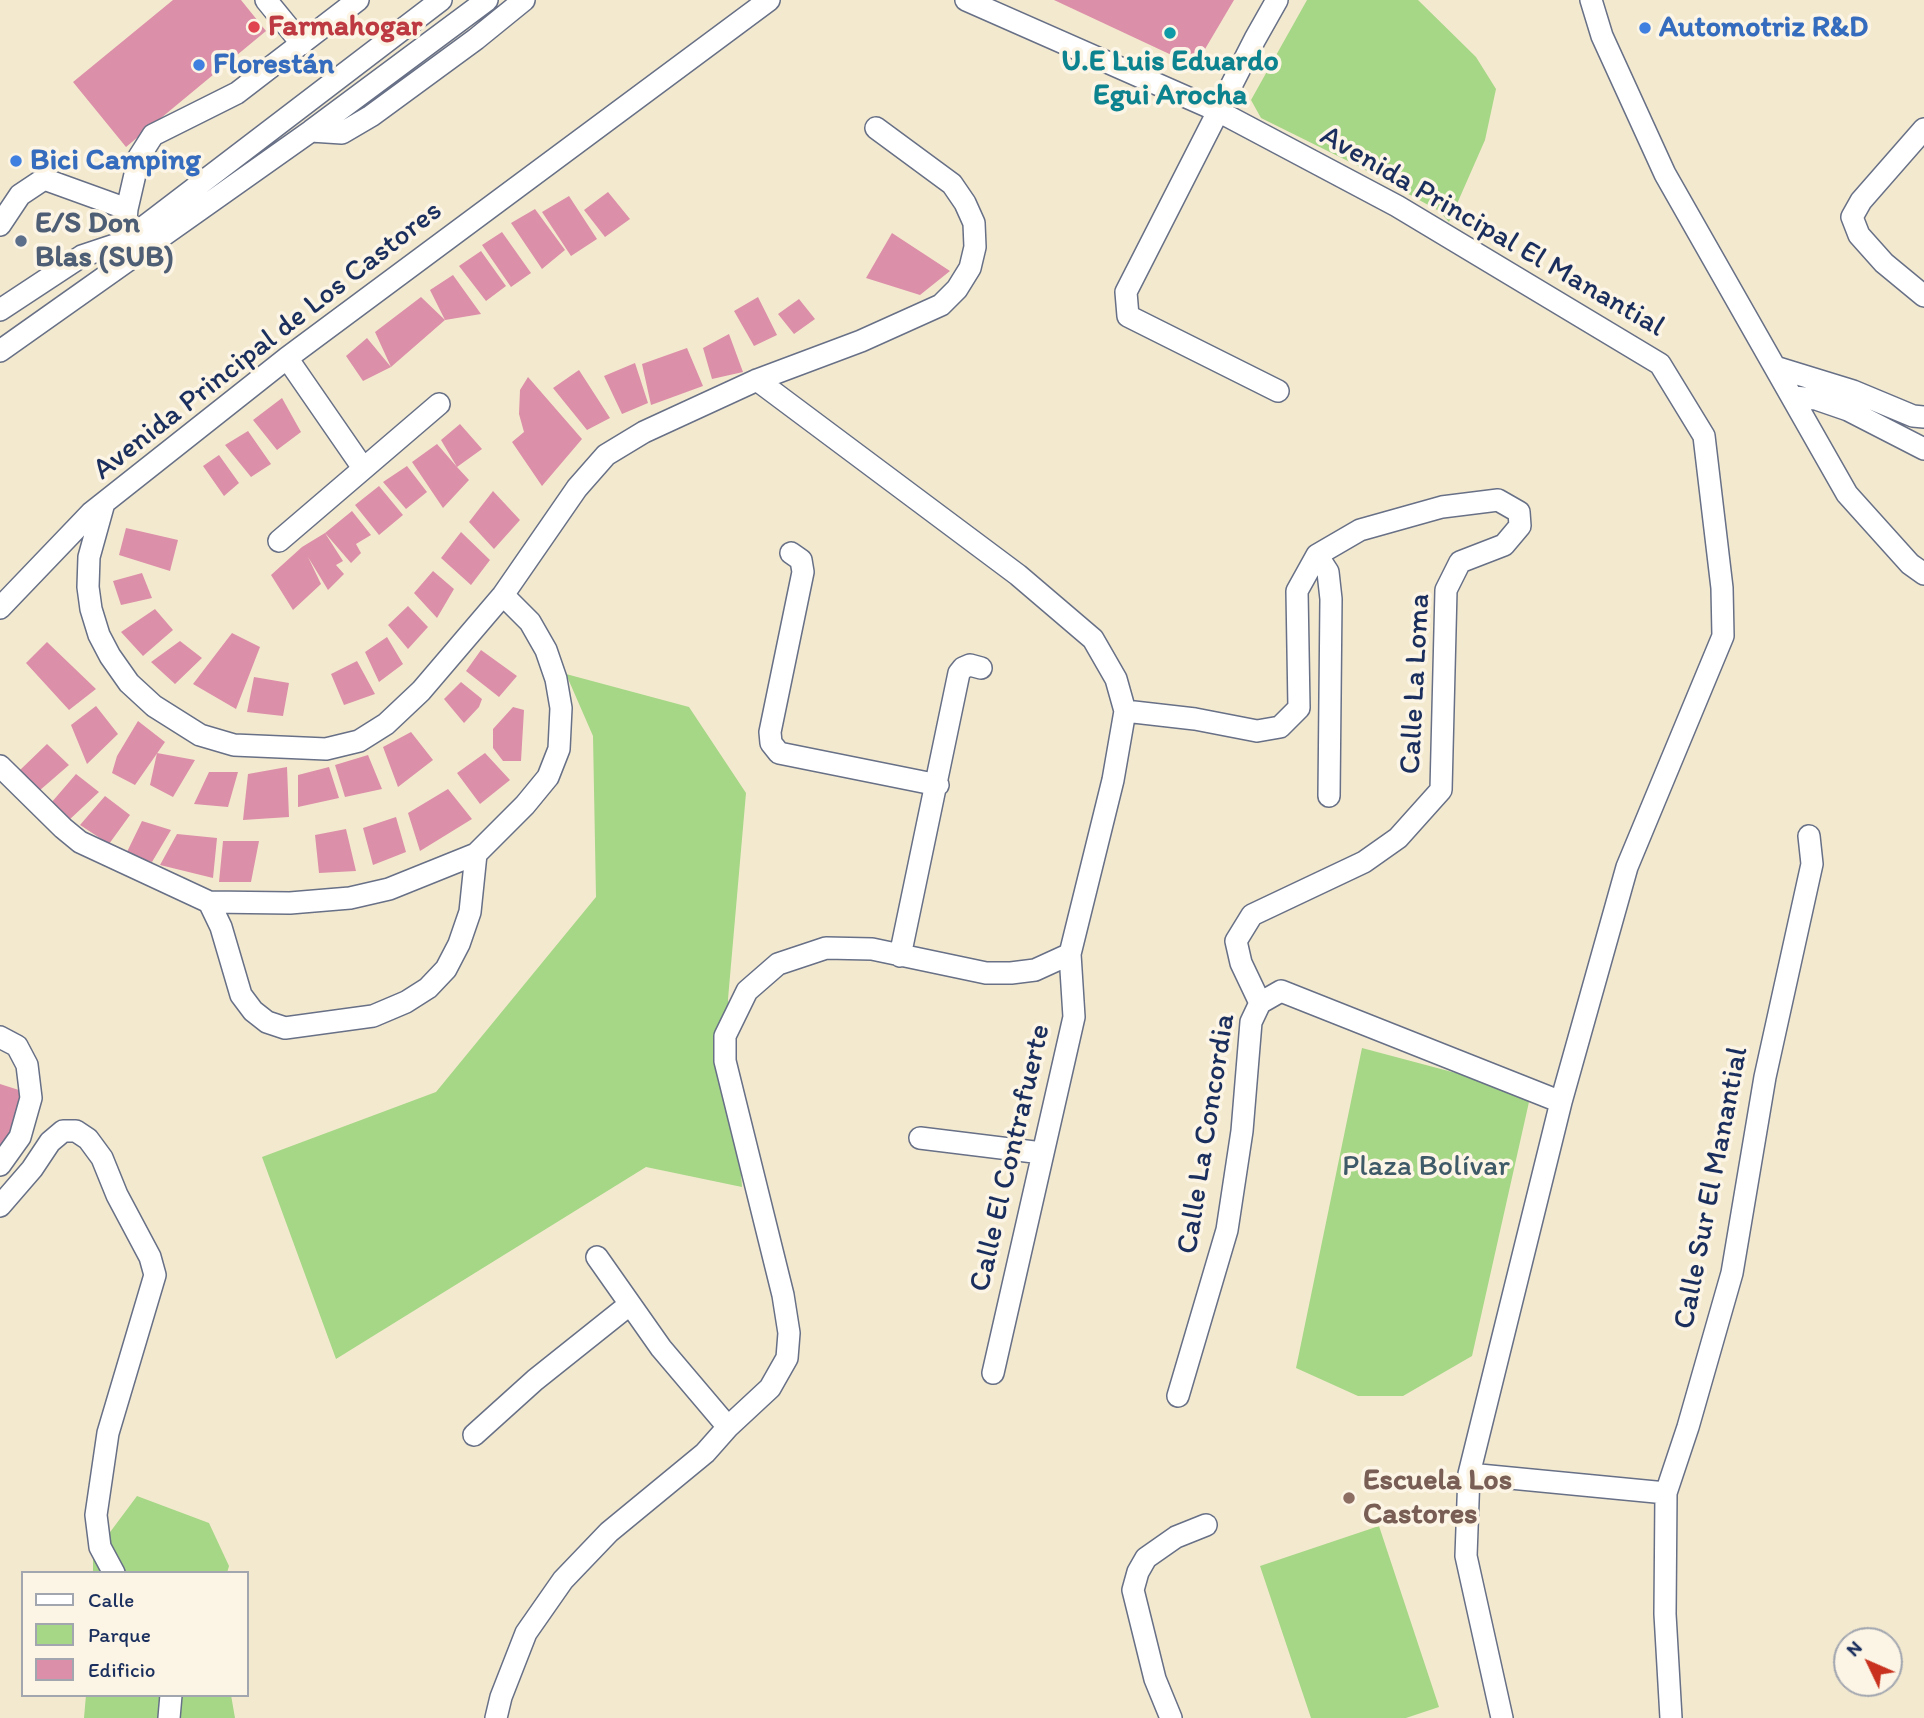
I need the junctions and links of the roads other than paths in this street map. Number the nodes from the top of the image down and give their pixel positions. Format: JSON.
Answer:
{"nodes":[{"id":1,"x":266,"y":0,"type":"edge"},
{"id":2,"x":441,"y":0,"type":"edge"},
{"id":3,"x":487,"y":0,"type":"edge"},
{"id":4,"x":524,"y":0,"type":"edge"},
{"id":5,"x":769,"y":0,"type":"edge"},
{"id":6,"x":1277,"y":0,"type":"edge"},
{"id":7,"x":1591,"y":0,"type":"edge"},
{"id":8,"x":974,"y":2,"type":"edge"},
{"id":9,"x":350,"y":3,"type":"edge"},
{"id":10,"x":302,"y":44,"type":"junction"},
{"id":11,"x":1218,"y":111,"type":"junction"},
{"id":12,"x":876,"y":128,"type":"dead end"},
{"id":13,"x":1924,"y":130,"type":"edge"},
{"id":14,"x":311,"y":131,"type":"junction"},
{"id":15,"x":127,"y":209,"type":"junction"},
{"id":16,"x":0,"y":225,"type":"edge"},
{"id":17,"x":124,"y":242,"type":"junction"},
{"id":18,"x":1924,"y":296,"type":"edge"},
{"id":19,"x":0,"y":310,"type":"edge"},
{"id":20,"x":0,"y":351,"type":"edge"},
{"id":21,"x":287,"y":358,"type":"junction"},
{"id":22,"x":1775,"y":367,"type":"junction"},
{"id":23,"x":757,"y":380,"type":"junction"},
{"id":24,"x":1278,"y":391,"type":"dead end"},
{"id":25,"x":1793,"y":397,"type":"junction"},
{"id":26,"x":439,"y":404,"type":"dead end"},
{"id":27,"x":1924,"y":417,"type":"edge"},
{"id":28,"x":1924,"y":449,"type":"edge"},
{"id":29,"x":363,"y":468,"type":"junction"},
{"id":30,"x":104,"y":503,"type":"junction"},
{"id":31,"x":279,"y":541,"type":"dead end"},
{"id":32,"x":791,"y":553,"type":"dead end"},
{"id":33,"x":1317,"y":555,"type":"junction"},
{"id":34,"x":1924,"y":574,"type":"edge"},
{"id":35,"x":503,"y":594,"type":"junction"},
{"id":36,"x":0,"y":608,"type":"edge"},
{"id":37,"x":981,"y":668,"type":"dead end"},
{"id":38,"x":1125,"y":711,"type":"junction"},
{"id":39,"x":0,"y":766,"type":"edge"},
{"id":40,"x":938,"y":785,"type":"junction"},
{"id":41,"x":1329,"y":796,"type":"dead end"},
{"id":42,"x":1808,"y":836,"type":"dead end"},
{"id":43,"x":476,"y":854,"type":"junction"},
{"id":44,"x":209,"y":902,"type":"junction"},
{"id":45,"x":1070,"y":954,"type":"junction"},
{"id":46,"x":901,"y":956,"type":"junction"},
{"id":47,"x":1260,"y":1003,"type":"junction"},
{"id":48,"x":0,"y":1037,"type":"edge"},
{"id":49,"x":1561,"y":1102,"type":"junction"},
{"id":50,"x":920,"y":1138,"type":"dead end"},
{"id":51,"x":1042,"y":1153,"type":"junction"},
{"id":52,"x":0,"y":1165,"type":"edge"},
{"id":53,"x":0,"y":1206,"type":"edge"},
{"id":54,"x":597,"y":1257,"type":"dead end"},
{"id":55,"x":629,"y":1305,"type":"junction"},
{"id":56,"x":993,"y":1373,"type":"dead end"},
{"id":57,"x":1178,"y":1396,"type":"dead end"},
{"id":58,"x":728,"y":1427,"type":"junction"},
{"id":59,"x":474,"y":1436,"type":"dead end"},
{"id":60,"x":1469,"y":1474,"type":"junction"},
{"id":61,"x":1666,"y":1493,"type":"junction"},
{"id":62,"x":1206,"y":1525,"type":"dead end"},
{"id":63,"x":113,"y":1571,"type":"edge"},
{"id":64,"x":171,"y":1697,"type":"edge"},
{"id":65,"x":169,"y":1718,"type":"edge"},
{"id":66,"x":496,"y":1718,"type":"edge"},
{"id":67,"x":1171,"y":1718,"type":"edge"},
{"id":68,"x":1502,"y":1718,"type":"edge"},
{"id":69,"x":1671,"y":1718,"type":"edge"}],
"edges":[{"from":1,"to":10,"type":"street"},
{"from":2,"to":17,"type":"street"},
{"from":3,"to":14,"type":"street"},
{"from":4,"to":14,"type":"street"},
{"from":5,"to":21,"type":"street","name":"Avenida Principal de Los Castores"},
{"from":6,"to":11,"type":"street"},
{"from":7,"to":22,"type":"street"},
{"from":8,"to":11,"type":"street","name":"Avenida Principal El Manantial"},
{"from":9,"to":10,"type":"street"},
{"from":10,"to":15,"type":"street"},
{"from":11,"to":24,"type":"street"},
{"from":11,"to":49,"type":"street","name":"Avenida Principal El Manantial"},
{"from":12,"to":23,"type":"street","name":"Avenida Principal de Los Castores"},
{"from":13,"to":18,"type":"street"},
{"from":14,"to":20,"type":"street"},
{"from":15,"to":16,"type":"street"},
{"from":15,"to":17,"type":"street"},
{"from":17,"to":19,"type":"street"},
{"from":21,"to":29,"type":"street"},
{"from":21,"to":30,"type":"street","name":"Avenida Principal de Los Castores"},
{"from":22,"to":25,"type":"street"},
{"from":22,"to":27,"type":"street"},
{"from":23,"to":35,"type":"street","name":"Avenida Principal de Los Castores"},
{"from":23,"to":38,"type":"street"},
{"from":25,"to":28,"type":"street"},
{"from":25,"to":34,"type":"street"},
{"from":26,"to":29,"type":"street"},
{"from":29,"to":31,"type":"street"},
{"from":30,"to":35,"type":"street","name":"Avenida Principal de Los Castores"},
{"from":30,"to":36,"type":"street"},
{"from":32,"to":40,"type":"street"},
{"from":33,"to":38,"type":"street"},
{"from":33,"to":41,"type":"street"},
{"from":33,"to":47,"type":"street","name":"Calle La Loma"},
{"from":35,"to":43,"type":"street"},
{"from":37,"to":40,"type":"street"},
{"from":38,"to":45,"type":"street"},
{"from":39,"to":44,"type":"street"},
{"from":40,"to":46,"type":"street"},
{"from":42,"to":61,"type":"street","name":"Calle Sur El Manantial"},
{"from":43,"to":44,"type":"street"},
{"from":43,"to":44,"type":"street"},
{"from":45,"to":46,"type":"street"},
{"from":45,"to":51,"type":"street","name":"Calle El Contrafuerte"},
{"from":46,"to":58,"type":"street"},
{"from":47,"to":49,"type":"street"},
{"from":47,"to":57,"type":"street","name":"Calle La Concordia"},
{"from":48,"to":52,"type":"street"},
{"from":49,"to":60,"type":"street","name":"Avenida Principal El Manantial"},
{"from":50,"to":51,"type":"street"},
{"from":51,"to":56,"type":"street","name":"Calle El Contrafuerte"},
{"from":53,"to":63,"type":"street"},
{"from":54,"to":55,"type":"street"},
{"from":55,"to":58,"type":"street"},
{"from":55,"to":59,"type":"street"},
{"from":58,"to":66,"type":"street"},
{"from":60,"to":61,"type":"street"},
{"from":60,"to":68,"type":"street","name":"Avenida Principal El Manantial"},
{"from":61,"to":69,"type":"street","name":"Calle Sur El Manantial"},
{"from":62,"to":67,"type":"street"},
{"from":64,"to":65,"type":"street"}]}
